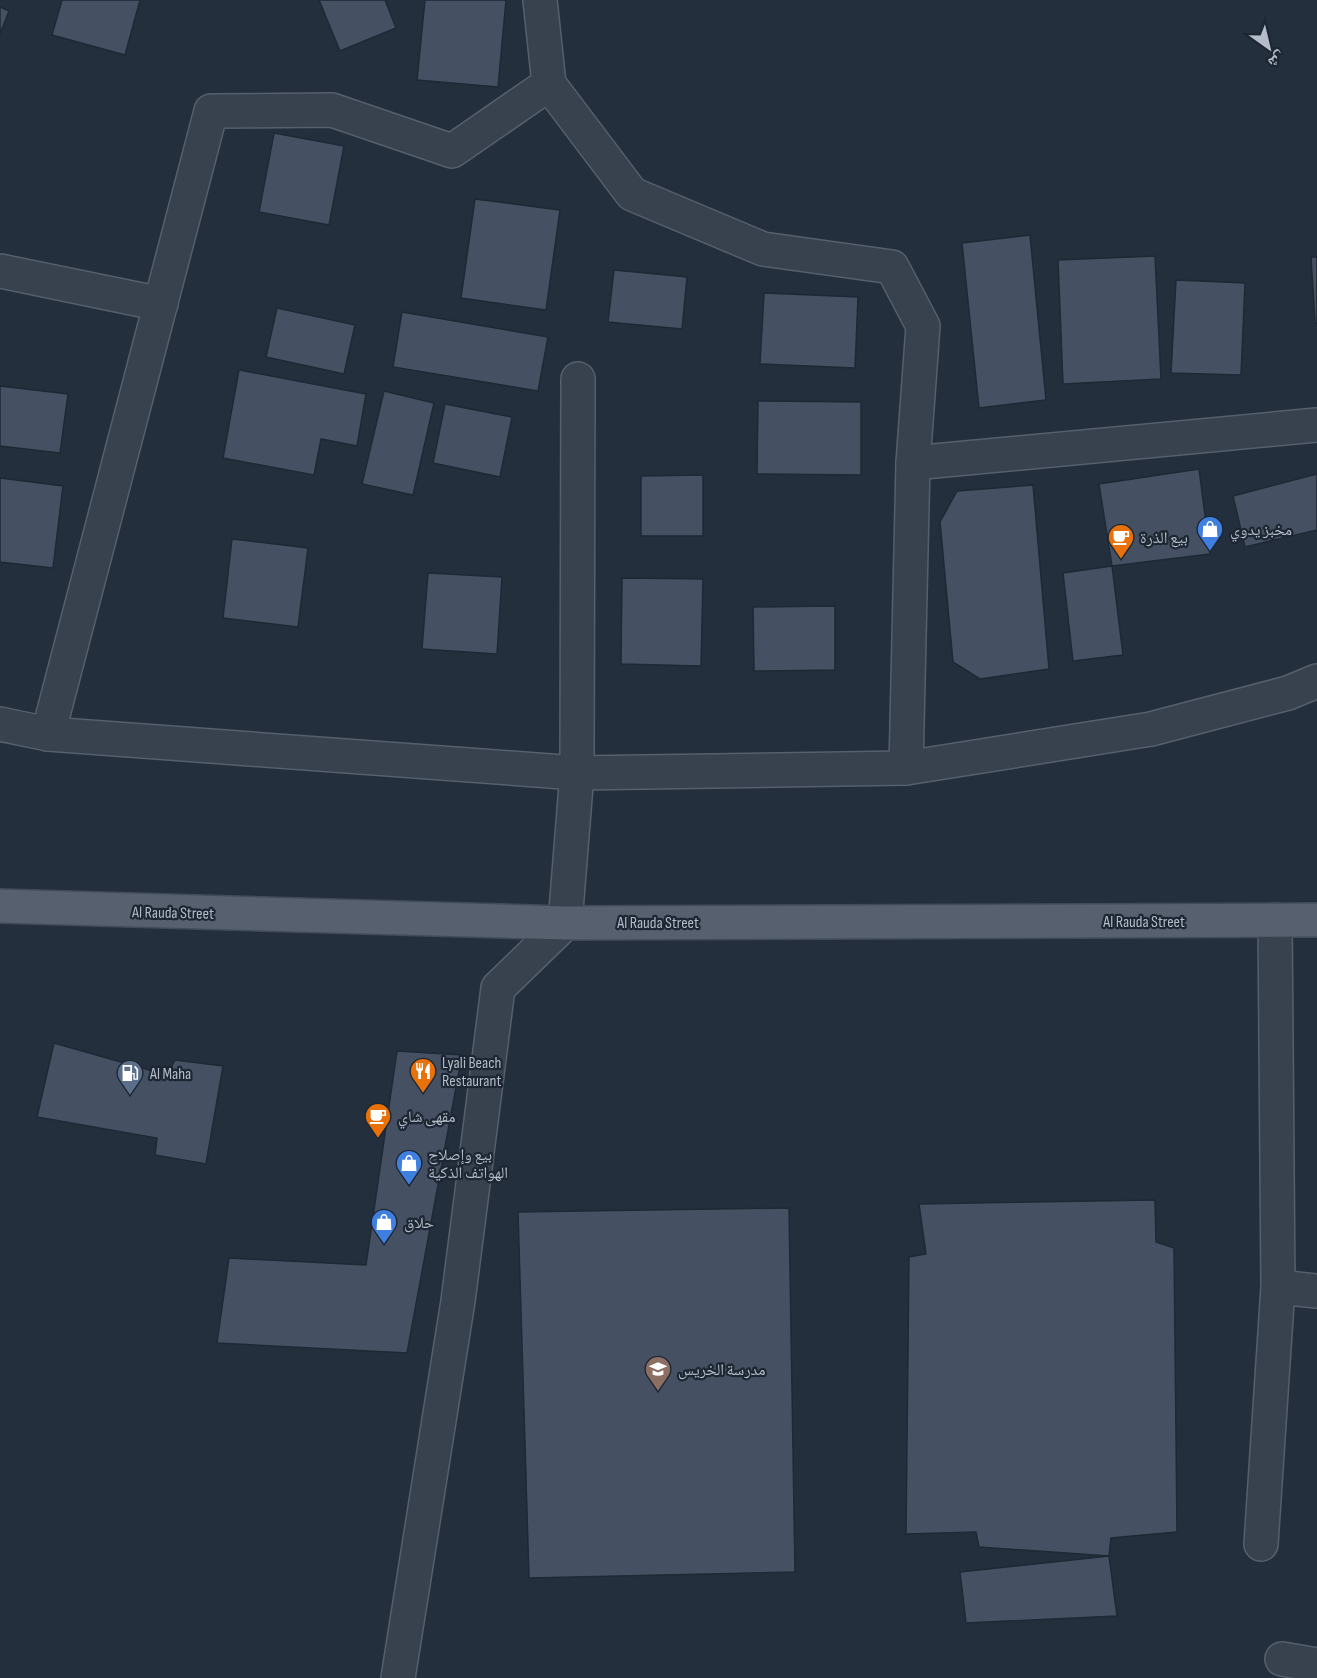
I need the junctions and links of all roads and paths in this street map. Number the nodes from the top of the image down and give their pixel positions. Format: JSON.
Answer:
{"nodes":[{"id":1,"x":540,"y":0,"type":"edge"},
{"id":2,"x":549,"y":84,"type":"junction"},
{"id":3,"x":0,"y":271,"type":"edge"},
{"id":4,"x":161,"y":304,"type":"junction"},
{"id":5,"x":578,"y":379,"type":"dead end"},
{"id":6,"x":1317,"y":425,"type":"edge"},
{"id":7,"x":913,"y":463,"type":"junction"},
{"id":8,"x":1317,"y":681,"type":"edge"},
{"id":9,"x":0,"y":724,"type":"edge"},
{"id":10,"x":48,"y":734,"type":"junction"},
{"id":11,"x":906,"y":768,"type":"junction"},
{"id":12,"x":578,"y":772,"type":"junction"},
{"id":13,"x":0,"y":906,"type":"edge"},
{"id":14,"x":1275,"y":920,"type":"junction"},
{"id":15,"x":1317,"y":920,"type":"edge"},
{"id":16,"x":566,"y":922,"type":"junction"},
{"id":17,"x":1278,"y":1287,"type":"junction"},
{"id":18,"x":1317,"y":1292,"type":"edge"},
{"id":19,"x":1261,"y":1544,"type":"dead end"},
{"id":20,"x":1281,"y":1659,"type":"dead end"},
{"id":21,"x":1317,"y":1665,"type":"edge"},
{"id":22,"x":398,"y":1678,"type":"edge"}],
"edges":[{"from":1,"to":2,"type":"street"},
{"from":2,"to":4,"type":"street"},
{"from":2,"to":7,"type":"street"},
{"from":3,"to":4,"type":"street"},
{"from":4,"to":10,"type":"street"},
{"from":5,"to":12,"type":"street"},
{"from":6,"to":7,"type":"street"},
{"from":7,"to":11,"type":"street"},
{"from":8,"to":11,"type":"street"},
{"from":9,"to":10,"type":"street"},
{"from":10,"to":12,"type":"street"},
{"from":11,"to":12,"type":"street"},
{"from":12,"to":16,"type":"street"},
{"from":13,"to":16,"type":"main road","name":"Al Rauda Street"},
{"from":14,"to":15,"type":"main road","name":"Al Rauda Street"},
{"from":14,"to":16,"type":"main road","name":"Al Rauda Street"},
{"from":14,"to":17,"type":"street"},
{"from":16,"to":22,"type":"street"},
{"from":17,"to":18,"type":"street"},
{"from":17,"to":19,"type":"street"},
{"from":20,"to":21,"type":"street"}]}
